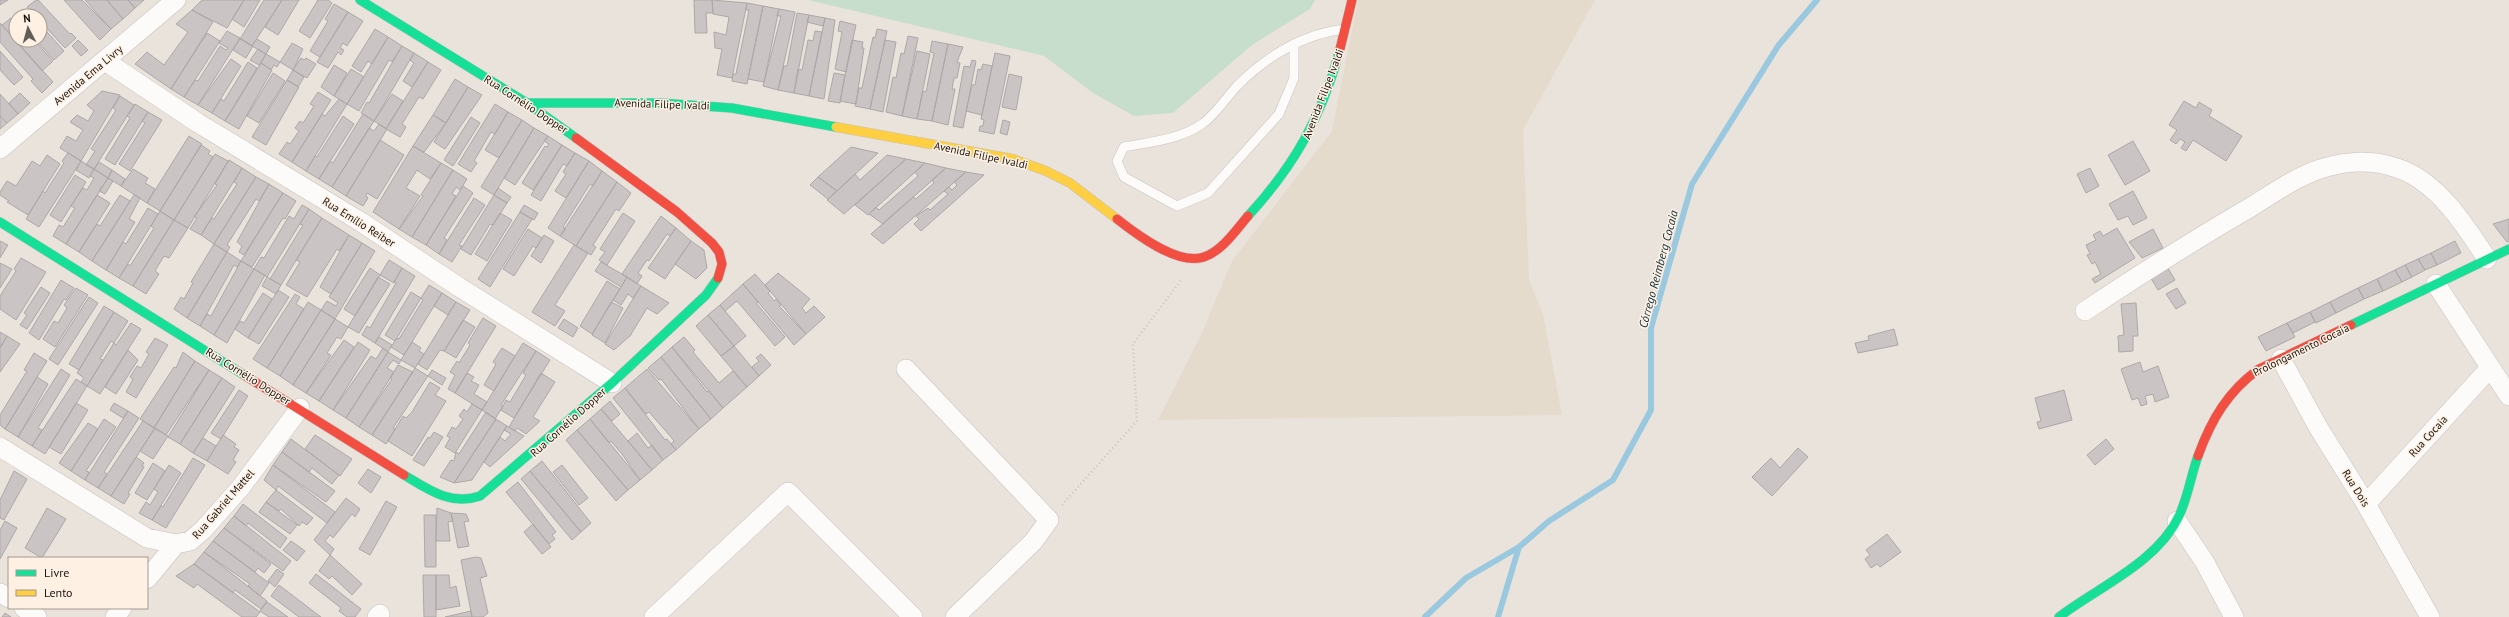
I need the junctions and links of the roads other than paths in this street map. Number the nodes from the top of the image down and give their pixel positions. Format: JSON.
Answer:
{"nodes":[{"id":1,"x":176,"y":0,"type":"edge"},
{"id":2,"x":360,"y":0,"type":"edge"},
{"id":3,"x":1352,"y":0,"type":"edge"},
{"id":4,"x":1345,"y":29,"type":"junction"},
{"id":5,"x":1294,"y":44,"type":"junction"},
{"id":6,"x":105,"y":61,"type":"junction"},
{"id":7,"x":527,"y":102,"type":"junction"},
{"id":8,"x":0,"y":149,"type":"edge"},
{"id":9,"x":0,"y":222,"type":"edge"},
{"id":10,"x":2509,"y":249,"type":"edge"},
{"id":11,"x":2487,"y":259,"type":"junction"},
{"id":12,"x":2436,"y":284,"type":"junction"},
{"id":13,"x":2084,"y":311,"type":"dead end"},
{"id":14,"x":2281,"y":359,"type":"junction"},
{"id":15,"x":2490,"y":368,"type":"junction"},
{"id":16,"x":906,"y":369,"type":"dead end"},
{"id":17,"x":612,"y":383,"type":"junction"},
{"id":18,"x":2509,"y":396,"type":"edge"},
{"id":19,"x":300,"y":408,"type":"junction"},
{"id":20,"x":0,"y":447,"type":"edge"},
{"id":21,"x":2366,"y":504,"type":"junction"},
{"id":22,"x":2177,"y":521,"type":"junction"},
{"id":23,"x":176,"y":544,"type":"junction"},
{"id":24,"x":148,"y":577,"type":"edge"},
{"id":25,"x":25,"y":609,"type":"edge"},
{"id":26,"x":121,"y":609,"type":"edge"},
{"id":27,"x":37,"y":617,"type":"edge"},
{"id":28,"x":114,"y":617,"type":"edge"},
{"id":29,"x":654,"y":617,"type":"edge"},
{"id":30,"x":913,"y":617,"type":"edge"},
{"id":31,"x":955,"y":617,"type":"edge"},
{"id":32,"x":2059,"y":617,"type":"edge"},
{"id":33,"x":2234,"y":617,"type":"edge"},
{"id":34,"x":2430,"y":617,"type":"edge"}],
"edges":[{"from":1,"to":6,"type":"street","name":"Avenida Ema Livry"},
{"from":2,"to":7,"type":"street","name":"Rua Cornélio Dopper"},
{"from":3,"to":4,"type":"street","name":"Avenida Filipe Ivaldi"},
{"from":4,"to":5,"type":"lane"},
{"from":4,"to":7,"type":"street","name":"Avenida Filipe Ivaldi"},
{"from":5,"to":5,"type":"lane"},
{"from":6,"to":8,"type":"street","name":"Avenida Ema Livry"},
{"from":6,"to":17,"type":"street","name":"Rua Emílio Reiber"},
{"from":7,"to":17,"type":"street","name":"Rua Cornélio Dopper"},
{"from":9,"to":19,"type":"street","name":"Rua Cornélio Dopper"},
{"from":10,"to":11,"type":"street","name":"Prolongamento Cocaia"},
{"from":11,"to":12,"type":"street","name":"Prolongamento Cocaia"},
{"from":11,"to":13,"type":"street"},
{"from":12,"to":14,"type":"street","name":"Prolongamento Cocaia"},
{"from":12,"to":15,"type":"street"},
{"from":14,"to":21,"type":"street","name":"Rua Dois"},
{"from":14,"to":22,"type":"street","name":"Prolongamento Cocaia"},
{"from":15,"to":18,"type":"street"},
{"from":15,"to":21,"type":"street","name":"Rua Cocaia"},
{"from":16,"to":31,"type":"street"},
{"from":17,"to":19,"type":"street","name":"Rua Cornélio Dopper"},
{"from":19,"to":23,"type":"street","name":"Rua Gabriel Mattel"},
{"from":20,"to":23,"type":"street"},
{"from":21,"to":34,"type":"street","name":"Rua Dois"},
{"from":22,"to":32,"type":"street","name":"Prolongamento Cocaia"},
{"from":22,"to":33,"type":"street"},
{"from":23,"to":24,"type":"street"},
{"from":25,"to":27,"type":"street"},
{"from":26,"to":28,"type":"street"},
{"from":29,"to":30,"type":"street"}]}
